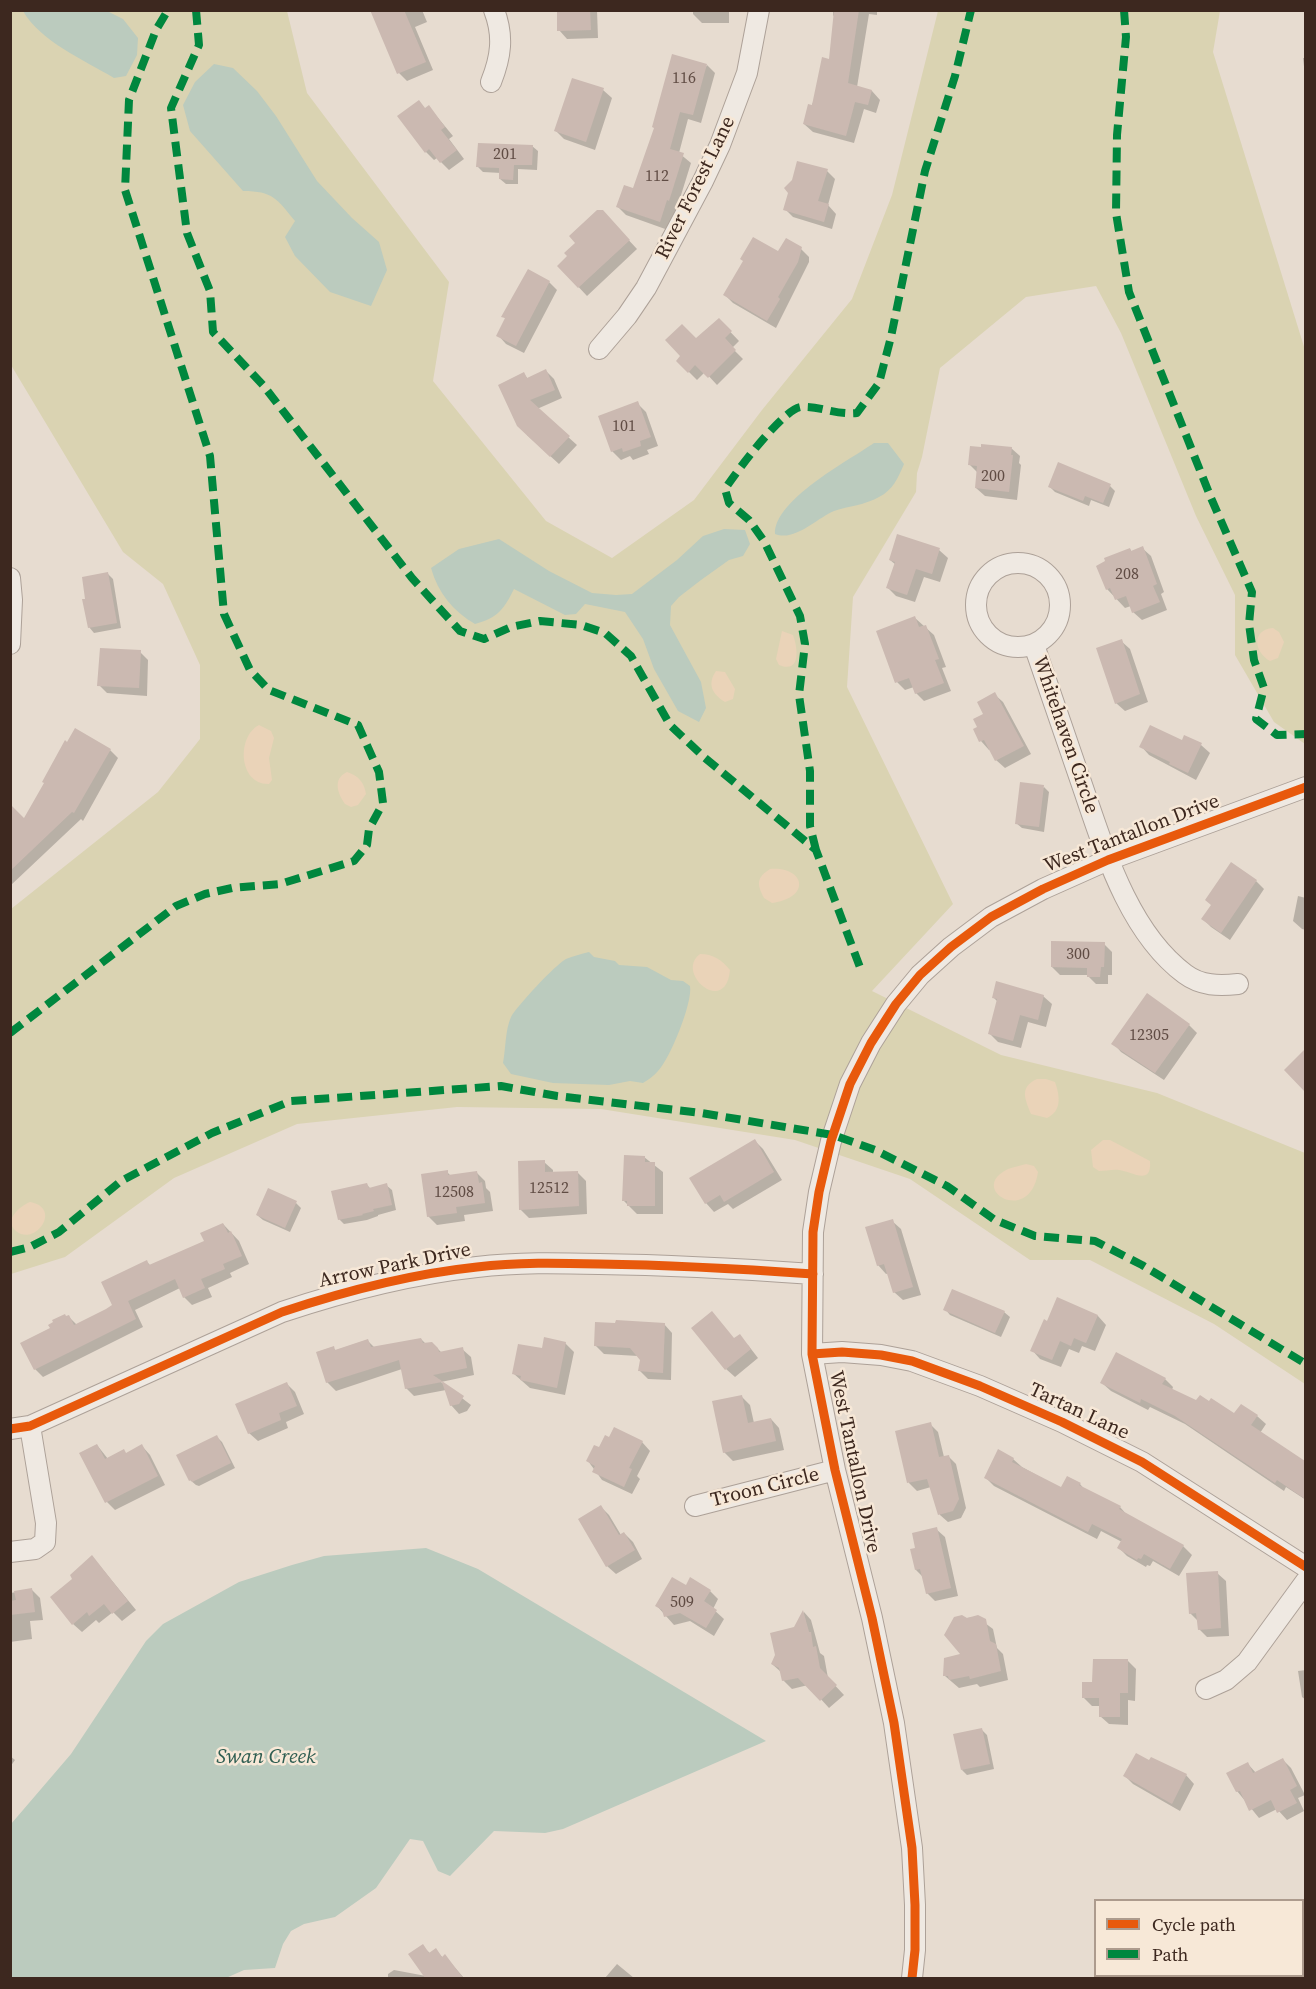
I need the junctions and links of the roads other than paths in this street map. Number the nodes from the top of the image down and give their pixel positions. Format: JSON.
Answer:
{"nodes":[{"id":1,"x":494,"y":10,"type":"edge"},
{"id":2,"x":759,"y":10,"type":"edge"},
{"id":3,"x":491,"y":82,"type":"dead end"},
{"id":4,"x":599,"y":349,"type":"dead end"},
{"id":5,"x":10,"y":578,"type":"edge"},
{"id":6,"x":10,"y":644,"type":"edge"},
{"id":7,"x":1034,"y":645,"type":"junction"},
{"id":8,"x":1305,"y":787,"type":"edge"},
{"id":9,"x":1108,"y":860,"type":"junction"},
{"id":10,"x":1238,"y":984,"type":"dead end"},
{"id":11,"x":813,"y":1274,"type":"junction"},
{"id":12,"x":812,"y":1354,"type":"junction"},
{"id":13,"x":30,"y":1426,"type":"junction"},
{"id":14,"x":10,"y":1429,"type":"edge"},
{"id":15,"x":835,"y":1470,"type":"junction"},
{"id":16,"x":695,"y":1506,"type":"dead end"},
{"id":17,"x":10,"y":1552,"type":"edge"},
{"id":18,"x":1305,"y":1567,"type":"edge"},
{"id":19,"x":1305,"y":1581,"type":"edge"},
{"id":20,"x":1206,"y":1689,"type":"dead end"},
{"id":21,"x":912,"y":1978,"type":"edge"}],
"edges":[{"from":1,"to":3,"type":"street"},
{"from":2,"to":4,"type":"street","name":"River Forest Lane"},
{"from":5,"to":6,"type":"street"},
{"from":7,"to":7,"type":"street"},
{"from":7,"to":9,"type":"street","name":"Whitehaven Circle"},
{"from":8,"to":9,"type":"street","name":"West Tantallon Drive"},
{"from":9,"to":10,"type":"street","name":"Whitehaven Circle"},
{"from":9,"to":11,"type":"street","name":"West Tantallon Drive"},
{"from":11,"to":12,"type":"street","name":"West Tantallon Drive"},
{"from":11,"to":13,"type":"street","name":"Arrow Park Drive"},
{"from":12,"to":15,"type":"street","name":"West Tantallon Drive"},
{"from":12,"to":18,"type":"street","name":"Tartan Lane"},
{"from":13,"to":14,"type":"street","name":"Arrow Park Drive"},
{"from":13,"to":17,"type":"street"},
{"from":15,"to":16,"type":"street","name":"Troon Circle"},
{"from":15,"to":21,"type":"street","name":"West Tantallon Drive"},
{"from":19,"to":20,"type":"street"}]}
